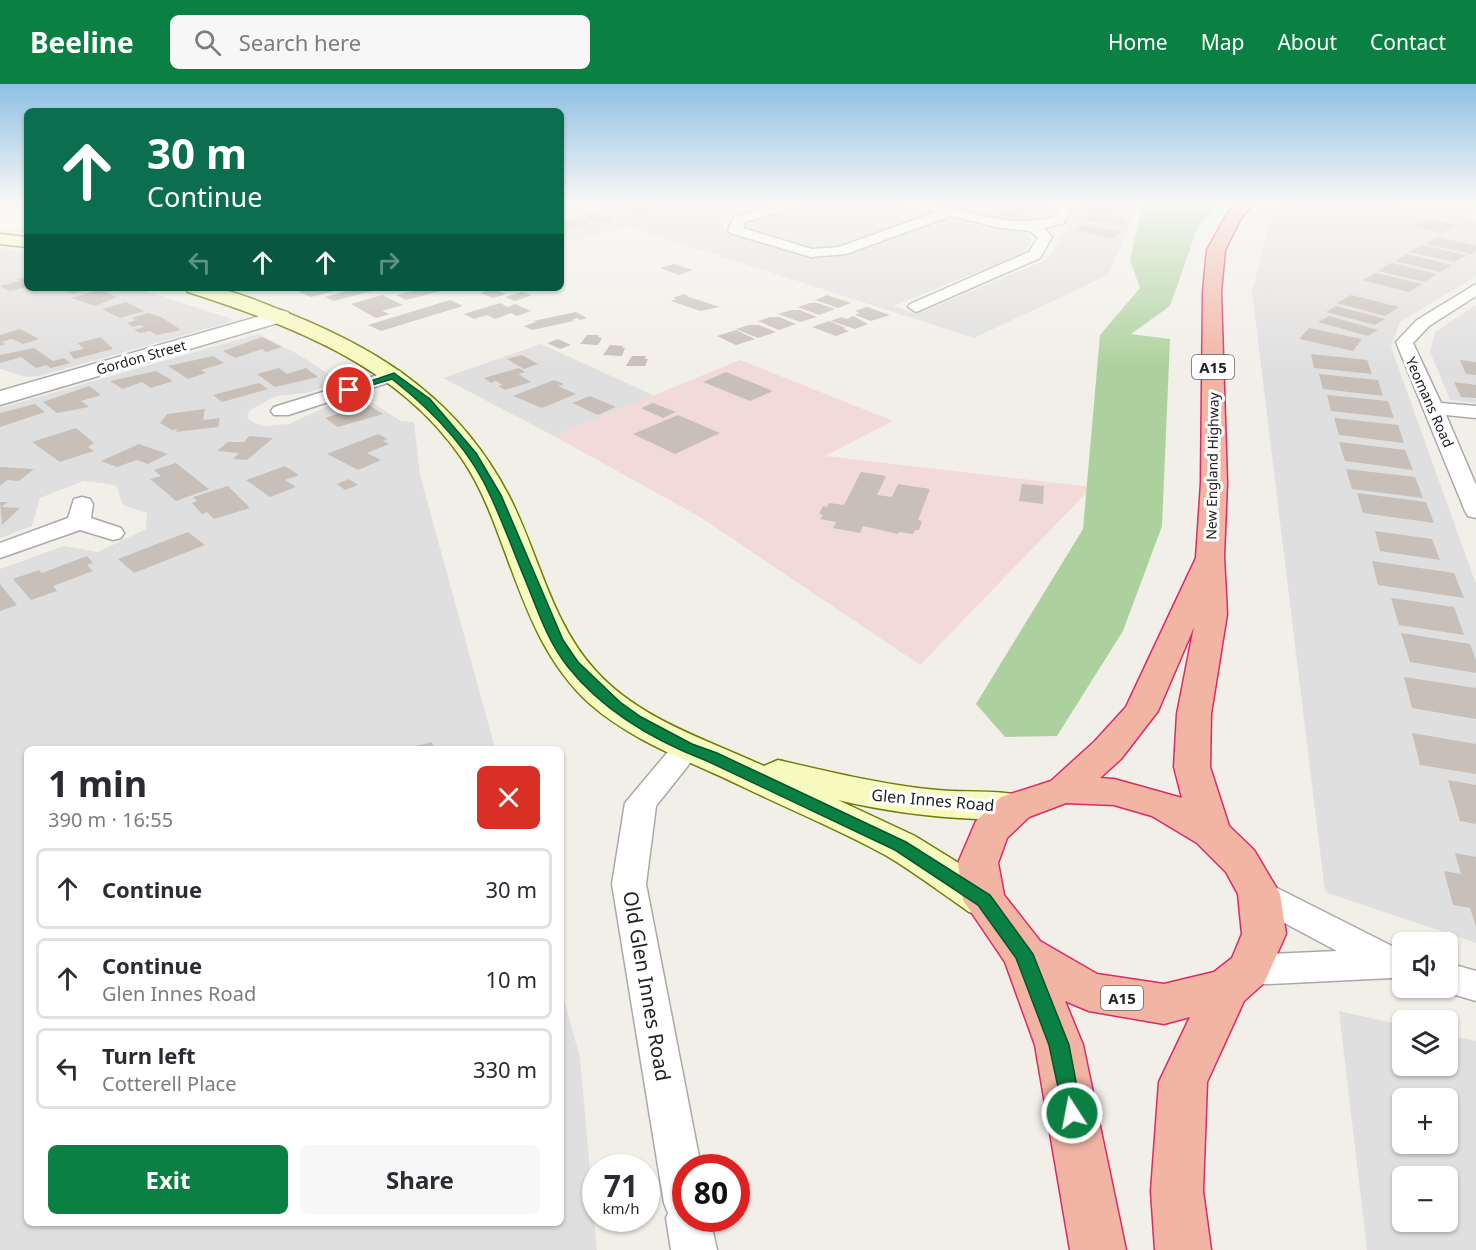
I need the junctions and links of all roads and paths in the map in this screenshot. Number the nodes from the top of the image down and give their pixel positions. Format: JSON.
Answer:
{"nodes":[{"id":1,"x":1027,"y":258,"type":"edge"},
{"id":2,"x":1215,"y":258,"type":"edge"},
{"id":3,"x":1476,"y":289,"type":"edge"},
{"id":4,"x":204,"y":291,"type":"edge"},
{"id":5,"x":916,"y":307,"type":"dead end"},
{"id":6,"x":281,"y":316,"type":"junction"},
{"id":7,"x":394,"y":375,"type":"junction"},
{"id":8,"x":4,"y":394,"type":"edge"},
{"id":9,"x":1434,"y":408,"type":"junction"},
{"id":10,"x":281,"y":411,"type":"dead end"},
{"id":11,"x":1476,"y":412,"type":"edge"},
{"id":12,"x":1476,"y":511,"type":"edge"},
{"id":13,"x":113,"y":533,"type":"dead end"},
{"id":14,"x":0,"y":551,"type":"edge"},
{"id":15,"x":1210,"y":556,"type":"junction"},
{"id":16,"x":699,"y":752,"type":"junction"},
{"id":17,"x":1064,"y":790,"type":"junction"},
{"id":18,"x":1015,"y":807,"type":"junction"},
{"id":19,"x":1211,"y":833,"type":"junction"},
{"id":20,"x":1259,"y":894,"type":"junction"},
{"id":21,"x":984,"y":900,"type":"junction"},
{"id":22,"x":1024,"y":954,"type":"junction"},
{"id":23,"x":1392,"y":962,"type":"edge"},
{"id":24,"x":1392,"y":966,"type":"edge"},
{"id":25,"x":1238,"y":979,"type":"junction"},
{"id":26,"x":1458,"y":981,"type":"edge"},
{"id":27,"x":1476,"y":986,"type":"edge"},
{"id":28,"x":677,"y":1154,"type":"edge"},
{"id":29,"x":691,"y":1232,"type":"edge"},
{"id":30,"x":694,"y":1250,"type":"edge"},
{"id":31,"x":1098,"y":1250,"type":"edge"},
{"id":32,"x":1183,"y":1250,"type":"edge"}],
"edges":[{"from":1,"to":5,"type":"street"},
{"from":2,"to":15,"type":"highway","name":"New England Highway","number":"A15"},
{"from":3,"to":9,"type":"street","name":"Yeomans Road"},
{"from":4,"to":6,"type":"main road","name":"Glen Innes Road"},
{"from":6,"to":7,"type":"main road","name":"Glen Innes Road"},
{"from":6,"to":8,"type":"street","name":"Gordon Street"},
{"from":7,"to":10,"type":"street"},
{"from":7,"to":16,"type":"main road","name":"Glen Innes Road"},
{"from":9,"to":11,"type":"street"},
{"from":9,"to":12,"type":"street","name":"Yeomans Road"},
{"from":13,"to":14,"type":"street"},
{"from":15,"to":17,"type":"highway","name":"New England Highway","number":"A15"},
{"from":15,"to":19,"type":"highway","name":"New England Highway","number":"A15"},
{"from":16,"to":18,"type":"main road","name":"Glen Innes Road"},
{"from":16,"to":21,"type":"main road","name":"Glen Innes Road"},
{"from":16,"to":28,"type":"street","name":"Old Glen Innes Road"},
{"from":17,"to":18,"type":"highway","number":"A15"},
{"from":17,"to":19,"type":"highway","number":"A15"},
{"from":18,"to":21,"type":"highway","number":"A15"},
{"from":19,"to":20,"type":"highway","number":"A15"},
{"from":20,"to":23,"type":"street"},
{"from":20,"to":25,"type":"highway","number":"A15"},
{"from":21,"to":22,"type":"highway","number":"A15"},
{"from":22,"to":25,"type":"highway","number":"A15"},
{"from":22,"to":31,"type":"highway","number":"A15"},
{"from":24,"to":25,"type":"street"},
{"from":25,"to":32,"type":"highway","number":"A15"},
{"from":26,"to":27,"type":"street"},
{"from":29,"to":30,"type":"street"}]}
